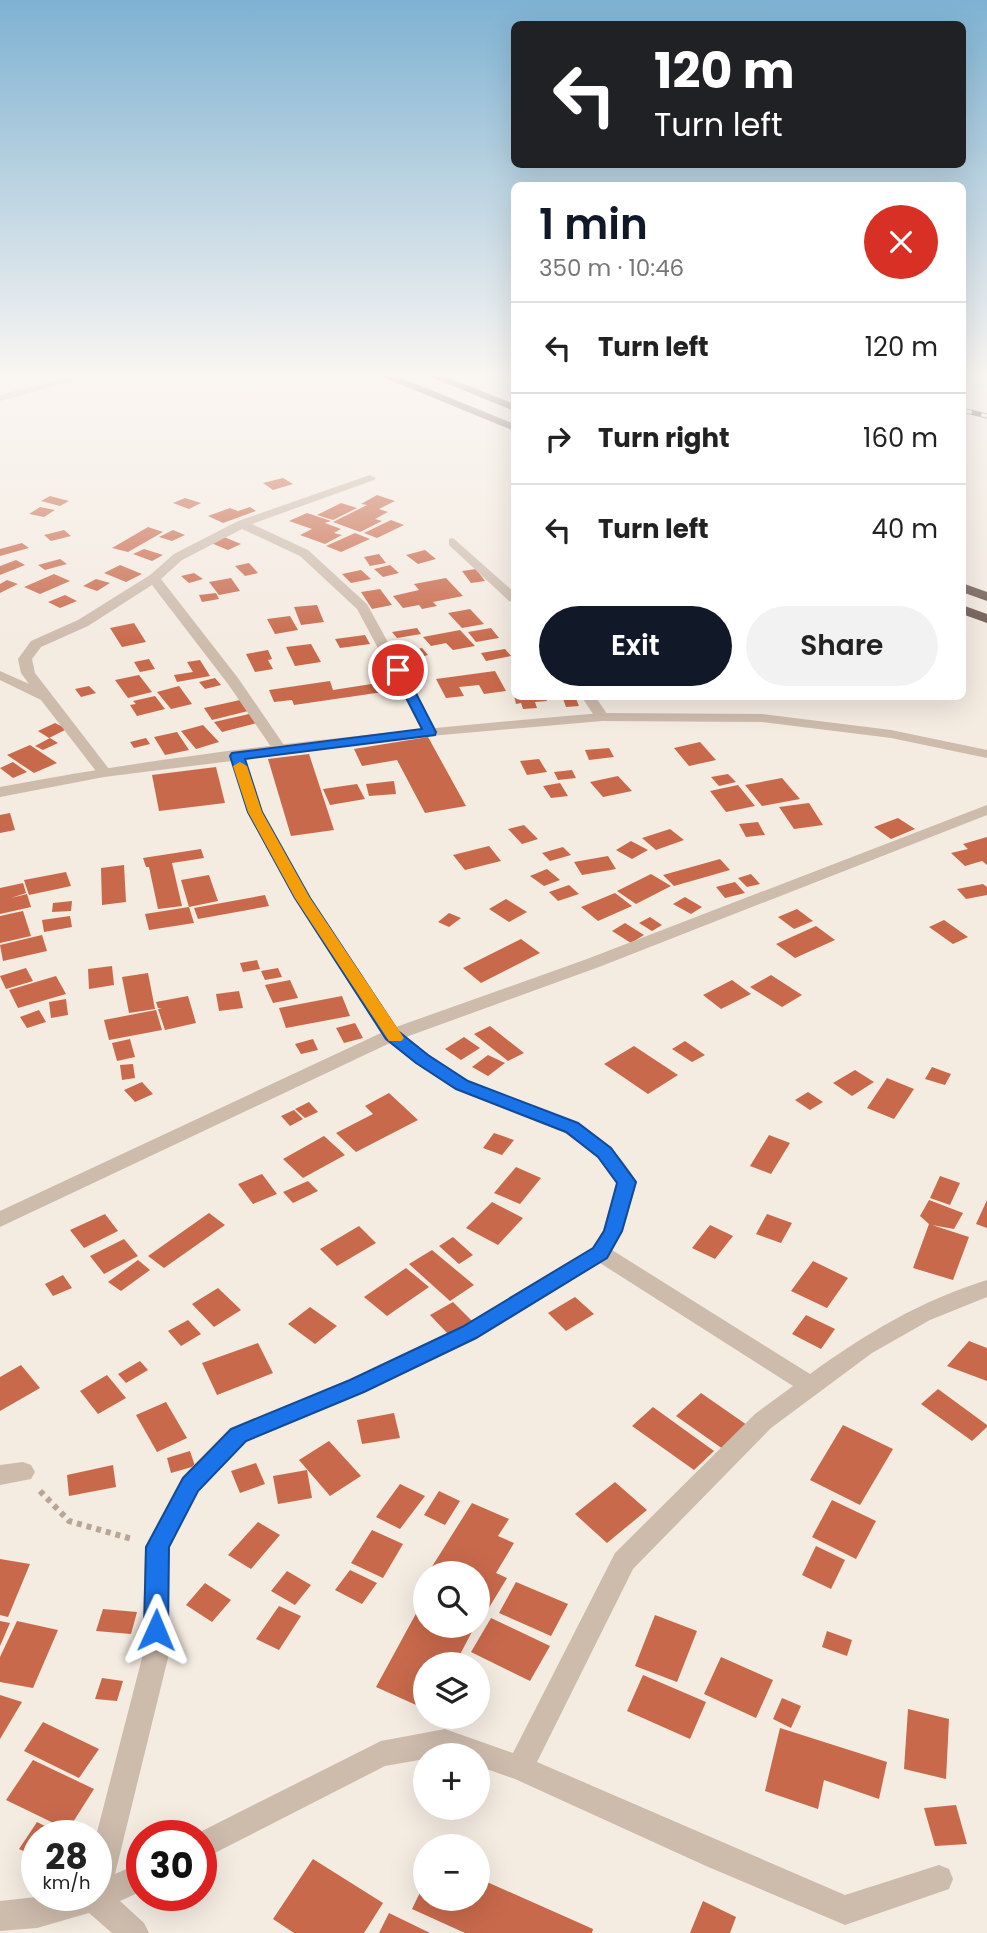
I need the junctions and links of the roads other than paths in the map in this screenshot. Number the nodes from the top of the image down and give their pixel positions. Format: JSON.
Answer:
{"nodes":[{"id":1,"x":370,"y":478,"type":"dead end"},
{"id":2,"x":242,"y":524,"type":"junction"},
{"id":3,"x":453,"y":542,"type":"dead end"},
{"id":4,"x":154,"y":578,"type":"junction"},
{"id":5,"x":966,"y":589,"type":"edge"},
{"id":6,"x":511,"y":595,"type":"edge"},
{"id":7,"x":987,"y":597,"type":"edge"},
{"id":8,"x":966,"y":611,"type":"edge"},
{"id":9,"x":987,"y":619,"type":"edge"},
{"id":10,"x":0,"y":675,"type":"edge"},
{"id":11,"x":45,"y":697,"type":"junction"},
{"id":12,"x":591,"y":700,"type":"edge"},
{"id":13,"x":602,"y":717,"type":"junction"},
{"id":14,"x":430,"y":732,"type":"junction"},
{"id":15,"x":281,"y":751,"type":"junction"},
{"id":16,"x":987,"y":754,"type":"edge"},
{"id":17,"x":237,"y":756,"type":"junction"},
{"id":18,"x":104,"y":772,"type":"junction"},
{"id":19,"x":0,"y":792,"type":"edge"},
{"id":20,"x":987,"y":810,"type":"edge"},
{"id":21,"x":392,"y":1035,"type":"junction"},
{"id":22,"x":0,"y":1220,"type":"edge"},
{"id":23,"x":600,"y":1253,"type":"junction"},
{"id":24,"x":987,"y":1288,"type":"edge"},
{"id":25,"x":811,"y":1386,"type":"junction"},
{"id":26,"x":520,"y":1768,"type":"junction"},
{"id":27,"x":112,"y":1829,"type":"edge"},
{"id":28,"x":217,"y":1838,"type":"edge"},
{"id":29,"x":939,"y":1880,"type":"dead end"},
{"id":30,"x":45,"y":1911,"type":"edge"},
{"id":31,"x":111,"y":1911,"type":"edge"},
{"id":32,"x":0,"y":1916,"type":"edge"},
{"id":33,"x":134,"y":1933,"type":"edge"}],
"edges":[{"from":1,"to":2,"type":"street"},
{"from":2,"to":4,"type":"street"},
{"from":2,"to":14,"type":"street"},
{"from":3,"to":6,"type":"street"},
{"from":4,"to":11,"type":"street"},
{"from":4,"to":15,"type":"street"},
{"from":5,"to":7,"type":"highway"},
{"from":8,"to":9,"type":"highway"},
{"from":10,"to":11,"type":"street"},
{"from":11,"to":18,"type":"street"},
{"from":12,"to":13,"type":"street"},
{"from":13,"to":14,"type":"street"},
{"from":13,"to":16,"type":"street"},
{"from":14,"to":15,"type":"street"},
{"from":15,"to":17,"type":"street"},
{"from":17,"to":18,"type":"street"},
{"from":17,"to":21,"type":"street"},
{"from":18,"to":19,"type":"street"},
{"from":20,"to":21,"type":"street"},
{"from":21,"to":22,"type":"street"},
{"from":21,"to":23,"type":"street"},
{"from":23,"to":25,"type":"street"},
{"from":23,"to":27,"type":"street"},
{"from":24,"to":25,"type":"street"},
{"from":25,"to":26,"type":"street"},
{"from":26,"to":28,"type":"street"},
{"from":26,"to":29,"type":"street"},
{"from":30,"to":32,"type":"street"},
{"from":31,"to":33,"type":"street"}]}
